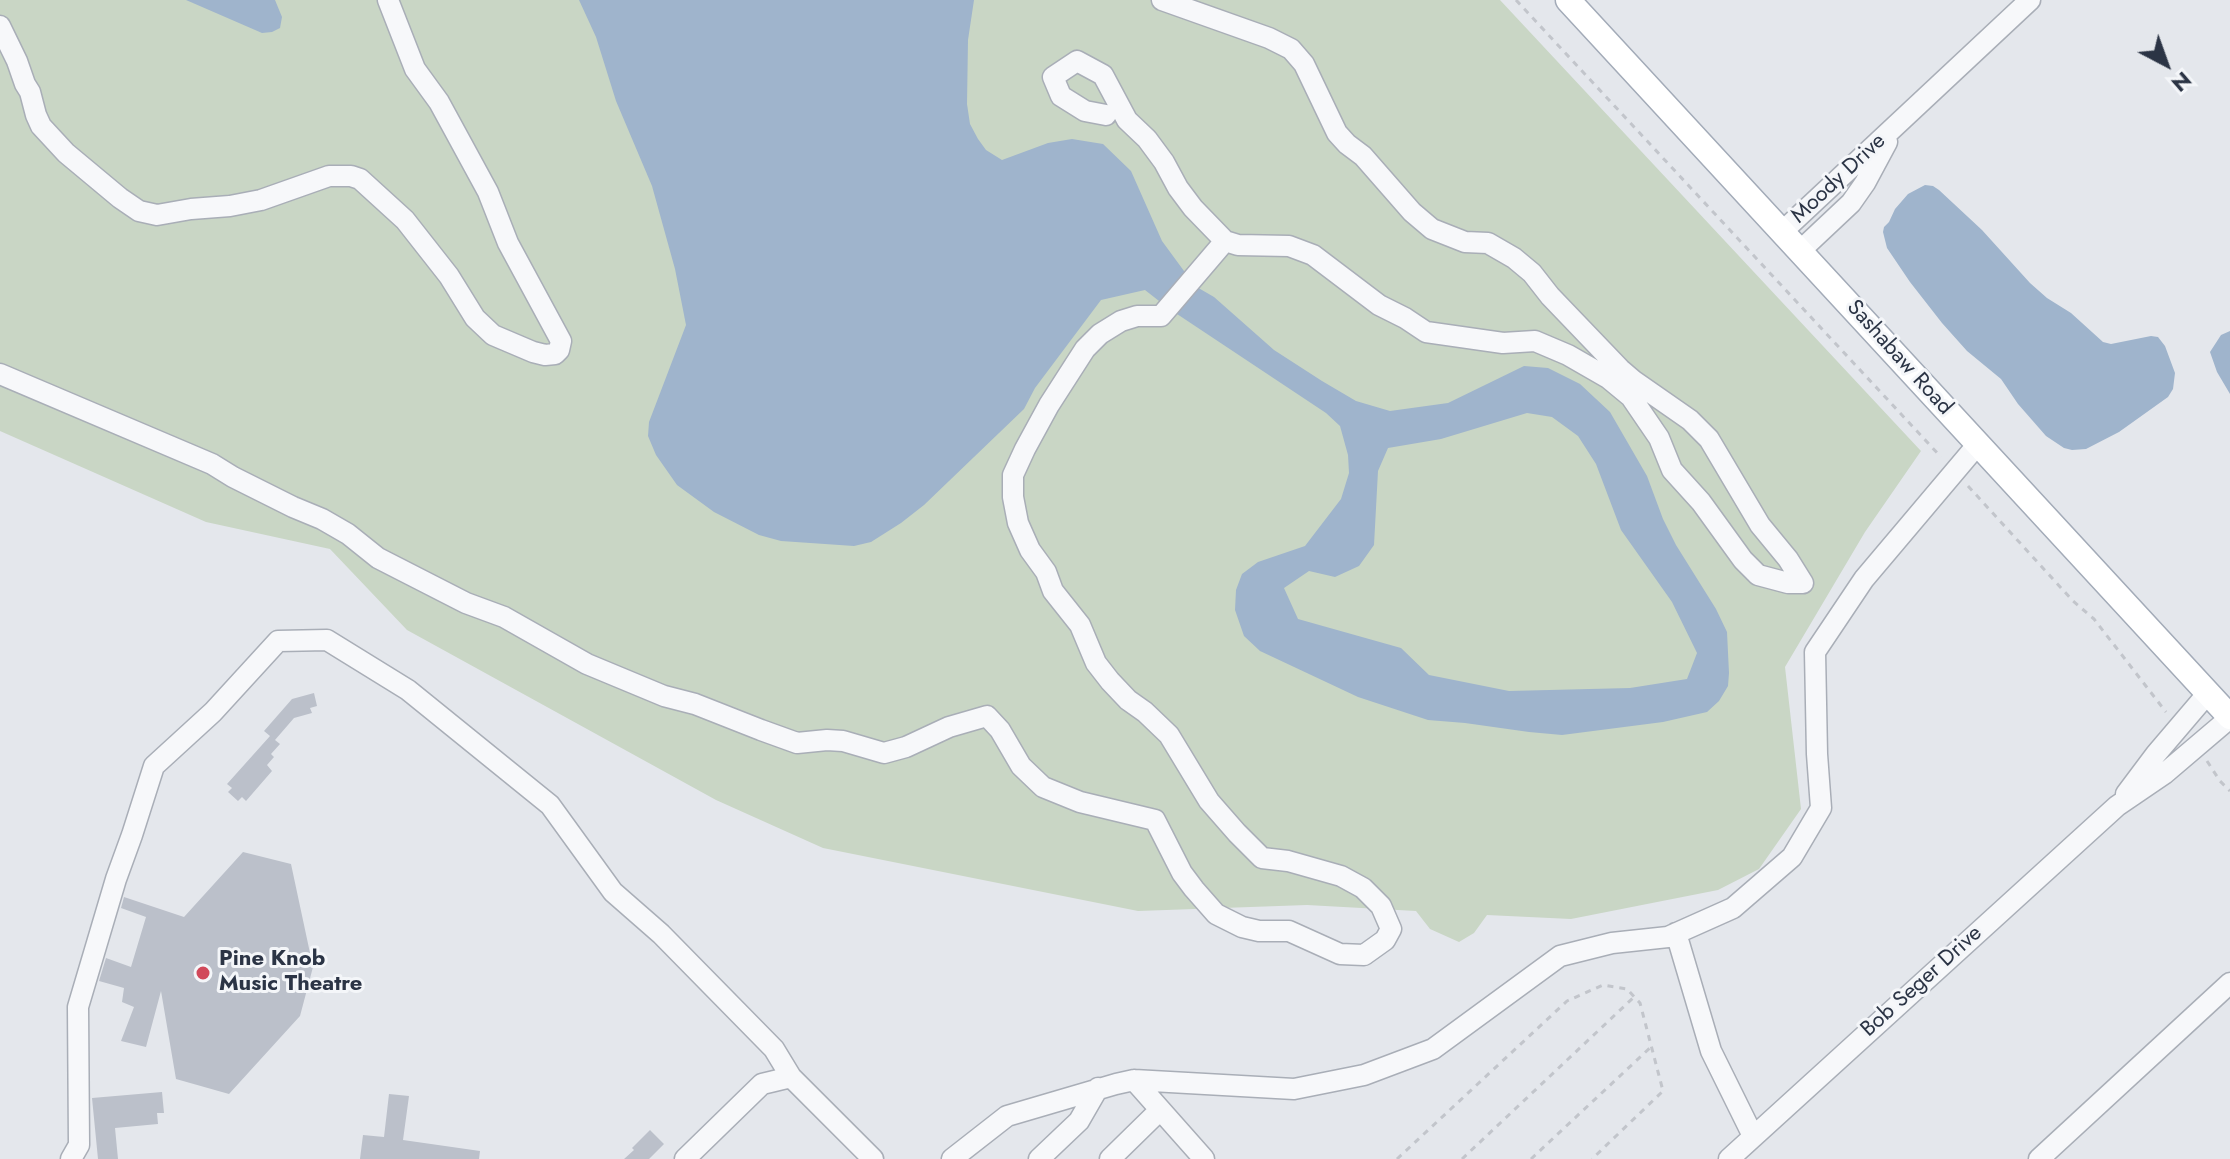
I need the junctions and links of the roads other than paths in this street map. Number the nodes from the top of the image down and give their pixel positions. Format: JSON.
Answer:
{"nodes":[{"id":1,"x":388,"y":0,"type":"edge"},
{"id":2,"x":1162,"y":0,"type":"edge"},
{"id":3,"x":1568,"y":0,"type":"edge"},
{"id":4,"x":2030,"y":0,"type":"edge"},
{"id":5,"x":0,"y":26,"type":"edge"},
{"id":6,"x":1106,"y":115,"type":"dead end"},
{"id":7,"x":1895,"y":126,"type":"junction"},
{"id":8,"x":1783,"y":231,"type":"junction"},
{"id":9,"x":1225,"y":241,"type":"junction"},
{"id":10,"x":1801,"y":250,"type":"junction"},
{"id":11,"x":0,"y":374,"type":"edge"},
{"id":12,"x":1978,"y":444,"type":"junction"},
{"id":13,"x":2208,"y":693,"type":"junction"},
{"id":14,"x":2230,"y":718,"type":"edge"},
{"id":15,"x":2117,"y":806,"type":"junction"},
{"id":16,"x":1676,"y":933,"type":"junction"},
{"id":17,"x":2230,"y":983,"type":"edge"},
{"id":18,"x":791,"y":1077,"type":"junction"},
{"id":19,"x":1134,"y":1080,"type":"junction"},
{"id":20,"x":1098,"y":1088,"type":"junction"},
{"id":21,"x":1160,"y":1110,"type":"junction"},
{"id":22,"x":1753,"y":1136,"type":"junction"},
{"id":23,"x":1196,"y":1156,"type":"edge"},
{"id":24,"x":71,"y":1159,"type":"edge"},
{"id":25,"x":685,"y":1159,"type":"edge"},
{"id":26,"x":873,"y":1159,"type":"edge"},
{"id":27,"x":952,"y":1159,"type":"edge"},
{"id":28,"x":1039,"y":1159,"type":"edge"},
{"id":29,"x":1110,"y":1159,"type":"edge"},
{"id":30,"x":1729,"y":1159,"type":"edge"},
{"id":31,"x":2039,"y":1159,"type":"edge"}],
"edges":[{"from":1,"to":5,"type":"lane"},
{"from":2,"to":9,"type":"lane"},
{"from":3,"to":8,"type":"main road","name":"Sashabaw Road"},
{"from":4,"to":7,"type":"lane","name":"Moody Drive"},
{"from":6,"to":9,"type":"lane"},
{"from":7,"to":8,"type":"lane","name":"Moody Drive"},
{"from":7,"to":10,"type":"lane","name":"Moody Drive"},
{"from":8,"to":10,"type":"main road","name":"Sashabaw Road"},
{"from":9,"to":11,"type":"lane"},
{"from":10,"to":12,"type":"main road","name":"Sashabaw Road"},
{"from":12,"to":13,"type":"main road","name":"Sashabaw Road"},
{"from":12,"to":16,"type":"lane"},
{"from":13,"to":14,"type":"main road","name":"Sashabaw Road"},
{"from":13,"to":15,"type":"lane","name":"Bob Seger Drive"},
{"from":14,"to":15,"type":"lane","name":"Bob Seger Drive"},
{"from":15,"to":22,"type":"lane","name":"Bob Seger Drive"},
{"from":16,"to":19,"type":"lane"},
{"from":16,"to":22,"type":"lane"},
{"from":17,"to":31,"type":"lane"},
{"from":18,"to":24,"type":"lane"},
{"from":18,"to":25,"type":"lane"},
{"from":18,"to":26,"type":"lane"},
{"from":19,"to":20,"type":"lane"},
{"from":19,"to":21,"type":"lane"},
{"from":20,"to":27,"type":"lane"},
{"from":20,"to":28,"type":"lane"},
{"from":21,"to":23,"type":"lane"},
{"from":21,"to":29,"type":"lane"},
{"from":22,"to":30,"type":"lane","name":"Bob Seger Drive"}]}
